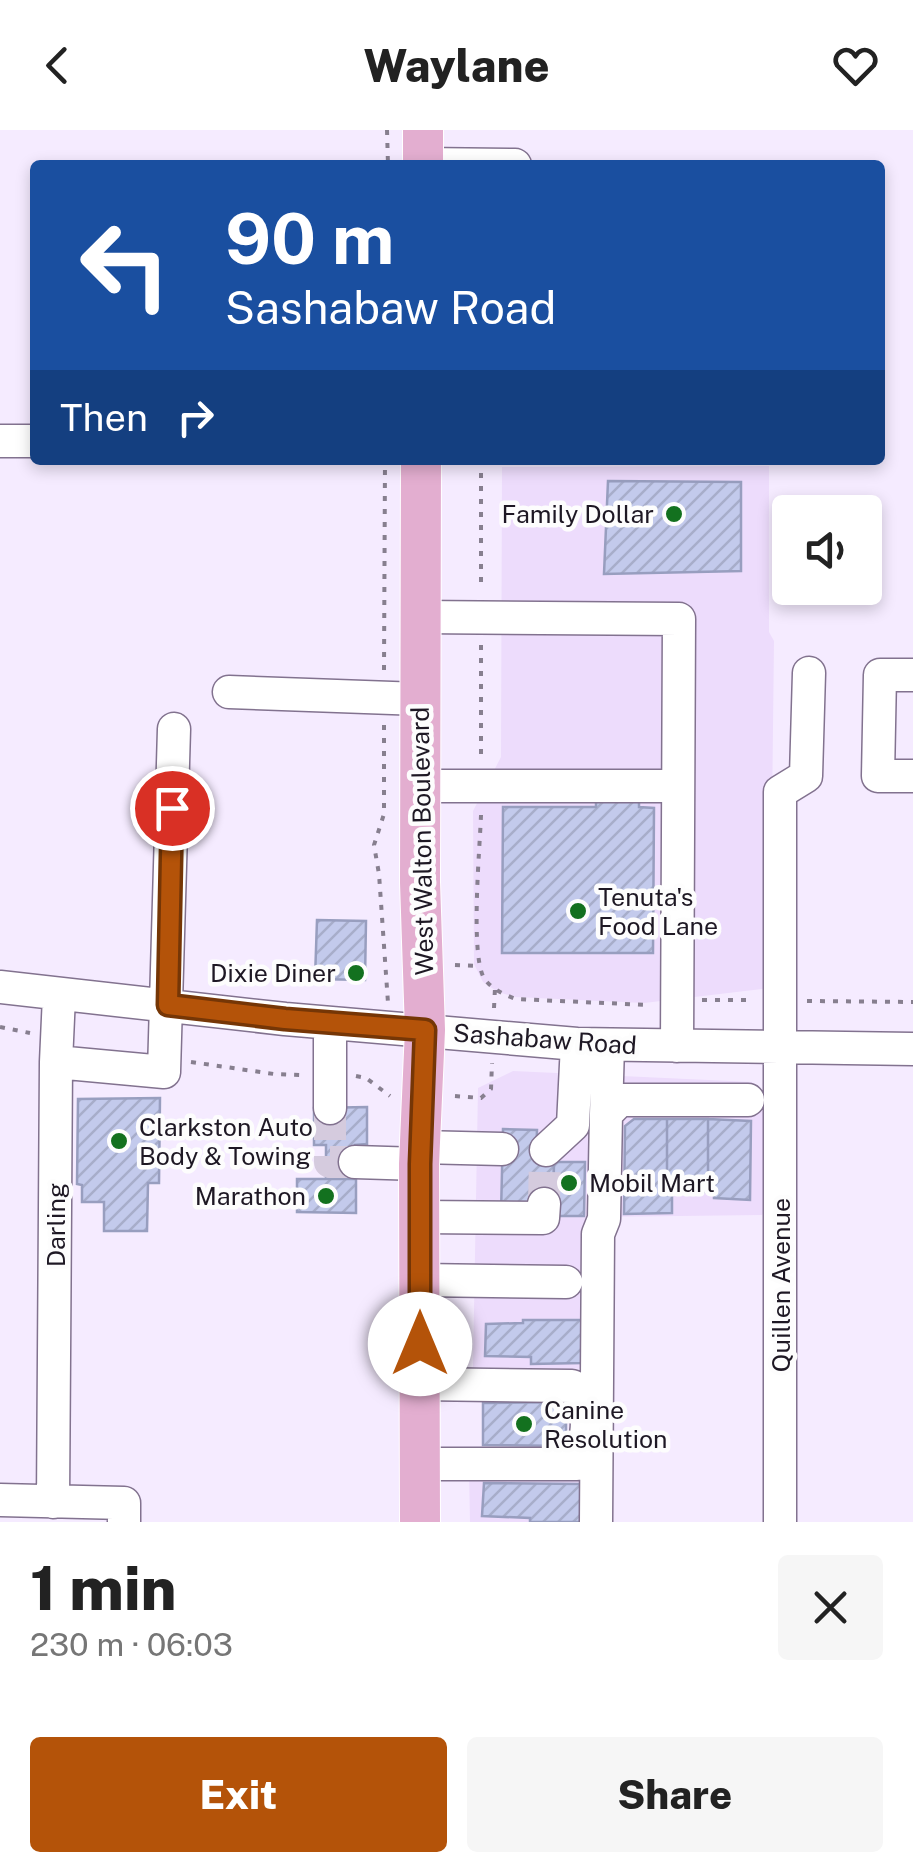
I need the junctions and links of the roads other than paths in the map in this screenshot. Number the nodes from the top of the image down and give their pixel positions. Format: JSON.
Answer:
{"nodes":[{"id":1,"x":423,"y":130,"type":"edge"},
{"id":2,"x":423,"y":160,"type":"edge"},
{"id":3,"x":0,"y":441,"type":"edge"},
{"id":4,"x":30,"y":441,"type":"edge"},
{"id":5,"x":421,"y":465,"type":"edge"},
{"id":6,"x":420,"y":617,"type":"junction"},
{"id":7,"x":809,"y":674,"type":"dead end"},
{"id":8,"x":913,"y":675,"type":"edge"},
{"id":9,"x":229,"y":692,"type":"dead end"},
{"id":10,"x":420,"y":699,"type":"junction"},
{"id":11,"x":174,"y":729,"type":"dead end"},
{"id":12,"x":913,"y":776,"type":"edge"},
{"id":13,"x":420,"y":786,"type":"junction"},
{"id":14,"x":678,"y":786,"type":"junction"},
{"id":15,"x":0,"y":987,"type":"edge"},
{"id":16,"x":60,"y":996,"type":"junction"},
{"id":17,"x":168,"y":1005,"type":"junction"},
{"id":18,"x":330,"y":1023,"type":"junction"},
{"id":19,"x":425,"y":1030,"type":"junction"},
{"id":20,"x":593,"y":1044,"type":"junction"},
{"id":21,"x":676,"y":1046,"type":"junction"},
{"id":22,"x":782,"y":1047,"type":"junction"},
{"id":23,"x":913,"y":1049,"type":"edge"},
{"id":24,"x":57,"y":1051,"type":"junction"},
{"id":25,"x":330,"y":1092,"type":"tunnel mouth"},
{"id":26,"x":748,"y":1100,"type":"dead end"},
{"id":27,"x":606,"y":1114,"type":"junction"},
{"id":28,"x":502,"y":1149,"type":"dead end"},
{"id":29,"x":542,"y":1152,"type":"tunnel mouth"},
{"id":30,"x":420,"y":1156,"type":"junction"},
{"id":31,"x":355,"y":1162,"type":"dead end"},
{"id":32,"x":544,"y":1204,"type":"dead end"},
{"id":33,"x":420,"y":1216,"type":"junction"},
{"id":34,"x":420,"y":1280,"type":"junction"},
{"id":35,"x":566,"y":1282,"type":"dead end"},
{"id":36,"x":420,"y":1384,"type":"junction"},
{"id":37,"x":420,"y":1464,"type":"junction"},
{"id":38,"x":0,"y":1500,"type":"edge"},
{"id":39,"x":53,"y":1502,"type":"junction"},
{"id":40,"x":124,"y":1522,"type":"edge"},
{"id":41,"x":420,"y":1522,"type":"edge"},
{"id":42,"x":596,"y":1522,"type":"edge"},
{"id":43,"x":780,"y":1522,"type":"edge"}],
"edges":[{"from":1,"to":2,"type":"main road"},
{"from":3,"to":4,"type":"street"},
{"from":5,"to":6,"type":"main road","name":"West Walton Boulevard"},
{"from":6,"to":10,"type":"main road","name":"West Walton Boulevard"},
{"from":6,"to":14,"type":"street"},
{"from":7,"to":22,"type":"street","name":"Quillen Avenue"},
{"from":8,"to":12,"type":"street"},
{"from":9,"to":10,"type":"street"},
{"from":10,"to":13,"type":"main road","name":"West Walton Boulevard"},
{"from":11,"to":17,"type":"street"},
{"from":13,"to":14,"type":"street"},
{"from":13,"to":19,"type":"main road","name":"West Walton Boulevard"},
{"from":14,"to":21,"type":"street"},
{"from":15,"to":16,"type":"street","name":"Sashabaw Road"},
{"from":16,"to":17,"type":"street","name":"Sashabaw Road"},
{"from":16,"to":24,"type":"street","name":"Darling"},
{"from":17,"to":18,"type":"street","name":"Sashabaw Road"},
{"from":17,"to":24,"type":"street"},
{"from":18,"to":19,"type":"street","name":"Sashabaw Road"},
{"from":18,"to":25,"type":"street"},
{"from":19,"to":20,"type":"street","name":"Sashabaw Road"},
{"from":19,"to":30,"type":"main road","name":"West Walton Boulevard"},
{"from":20,"to":21,"type":"street","name":"Sashabaw Road"},
{"from":20,"to":27,"type":"street"},
{"from":20,"to":29,"type":"street"},
{"from":21,"to":22,"type":"street","name":"Sashabaw Road"},
{"from":22,"to":23,"type":"street","name":"Sashabaw Road"},
{"from":22,"to":43,"type":"street","name":"Quillen Avenue"},
{"from":24,"to":39,"type":"street","name":"Darling"},
{"from":26,"to":27,"type":"street"},
{"from":27,"to":42,"type":"street"},
{"from":28,"to":30,"type":"street"},
{"from":30,"to":31,"type":"street"},
{"from":30,"to":33,"type":"main road","name":"West Walton Boulevard"},
{"from":32,"to":33,"type":"street"},
{"from":33,"to":34,"type":"main road","name":"West Walton Boulevard"},
{"from":34,"to":35,"type":"street"},
{"from":34,"to":36,"type":"main road","name":"West Walton Boulevard"},
{"from":36,"to":37,"type":"main road","name":"West Walton Boulevard"},
{"from":36,"to":37,"type":"street"},
{"from":37,"to":41,"type":"main road","name":"West Walton Boulevard"},
{"from":38,"to":39,"type":"street"},
{"from":39,"to":40,"type":"street"}]}
